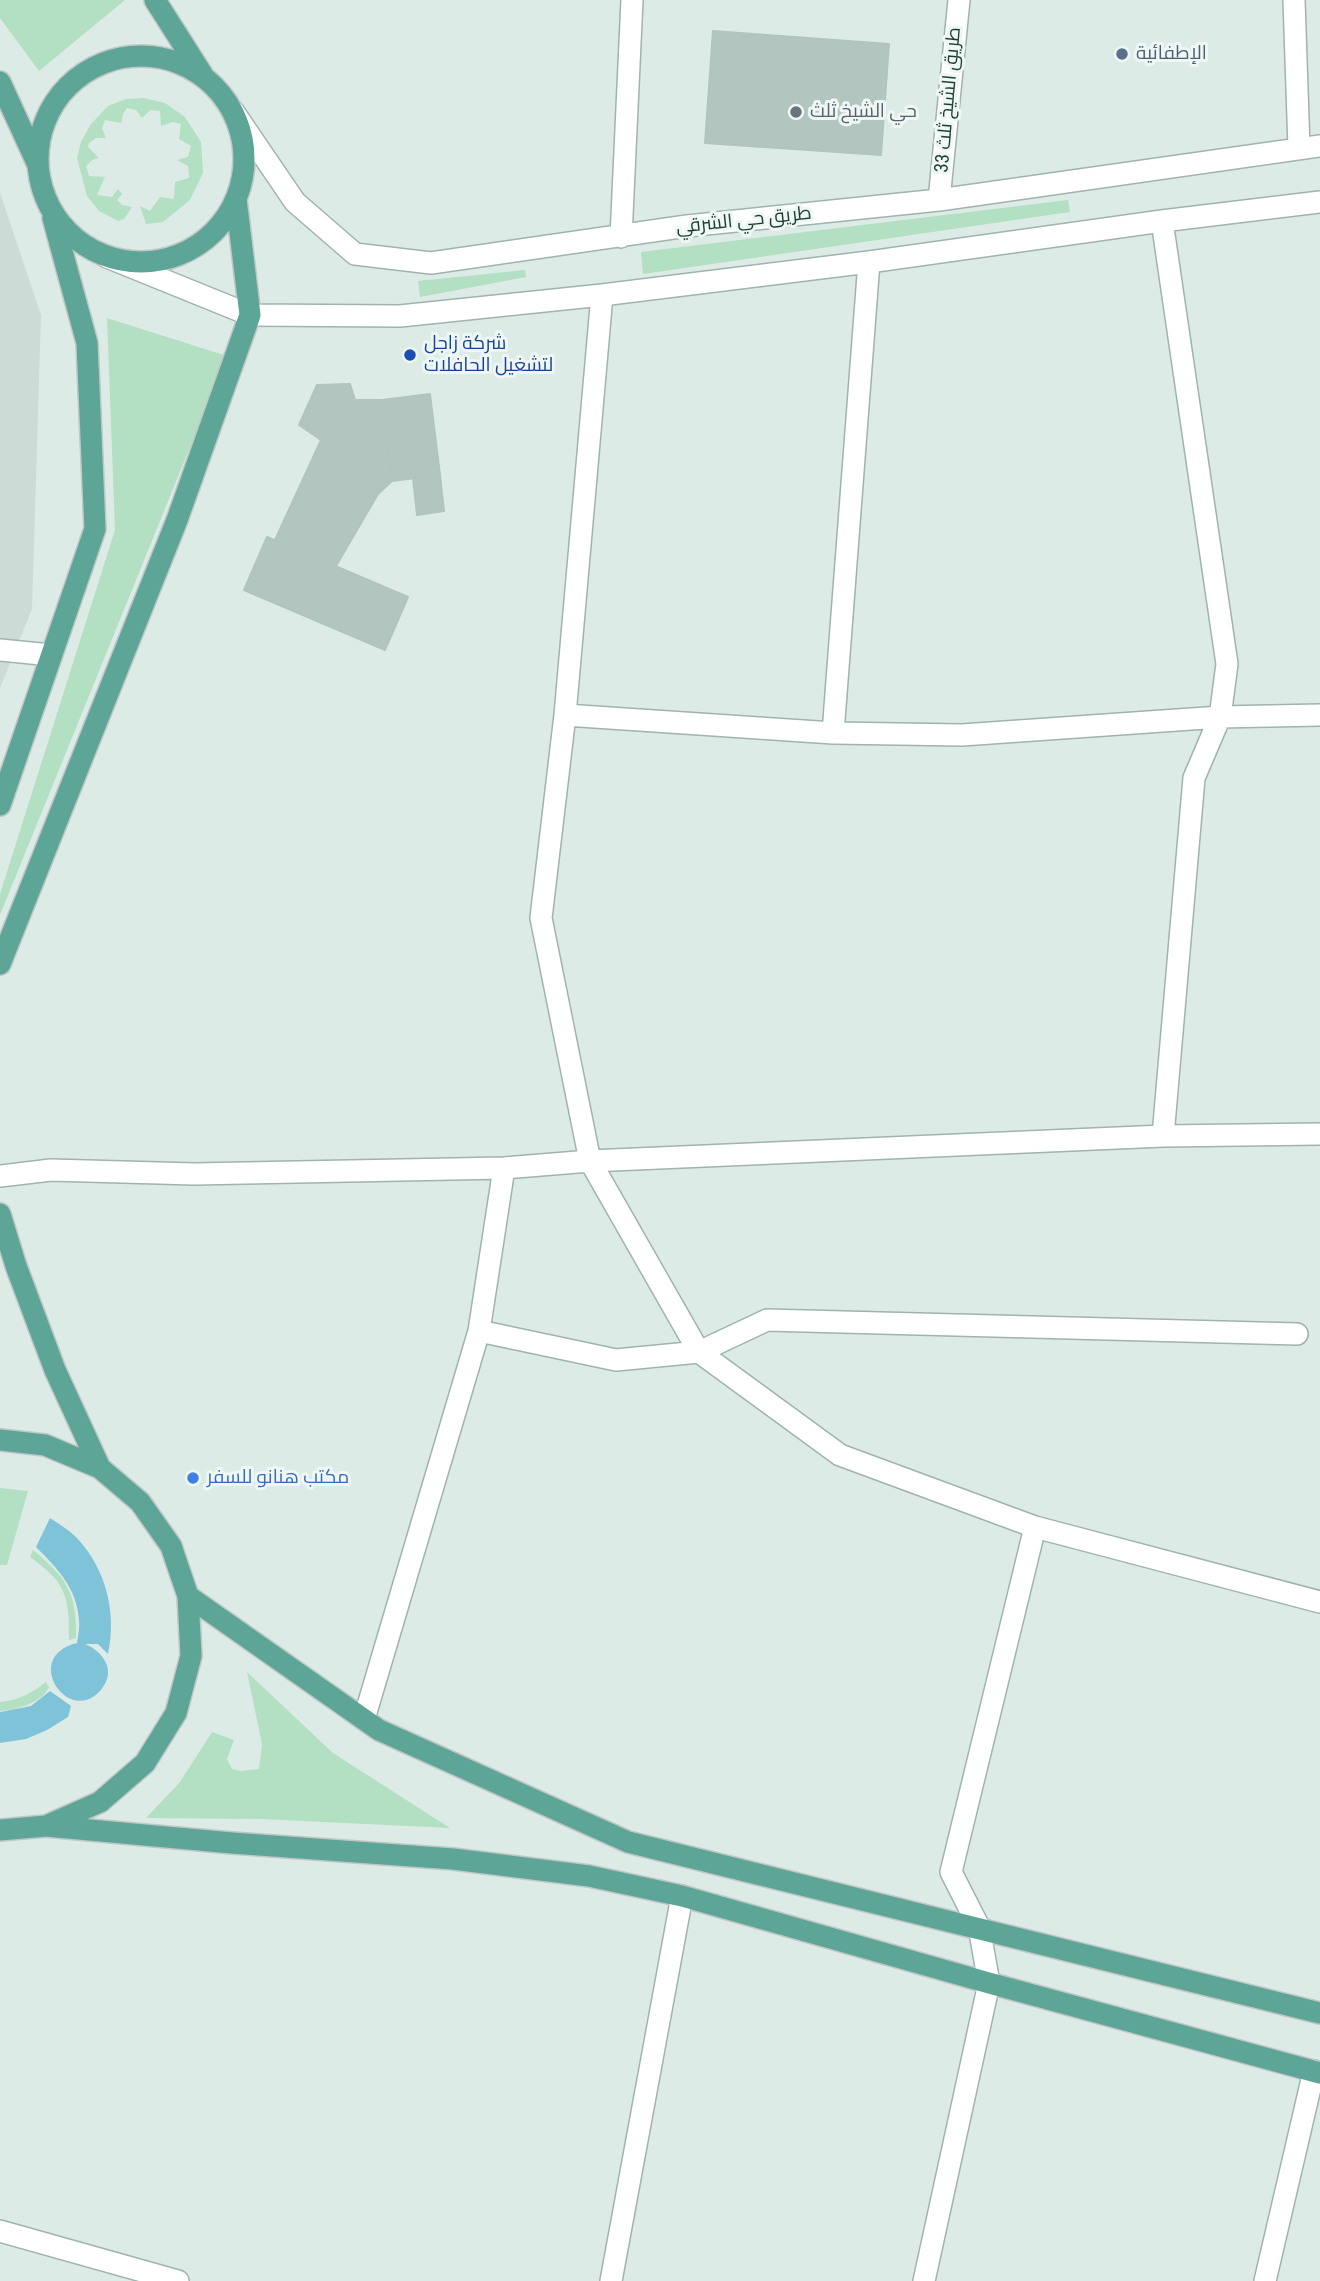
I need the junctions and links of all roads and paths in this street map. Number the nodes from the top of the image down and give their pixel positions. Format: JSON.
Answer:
{"nodes":[{"id":1,"x":155,"y":0,"type":"edge"},
{"id":2,"x":632,"y":0,"type":"edge"},
{"id":3,"x":959,"y":0,"type":"edge"},
{"id":4,"x":1294,"y":0,"type":"edge"},
{"id":5,"x":205,"y":78,"type":"junction"},
{"id":6,"x":0,"y":82,"type":"edge"},
{"id":7,"x":233,"y":111,"type":"junction"},
{"id":8,"x":1320,"y":146,"type":"edge"},
{"id":9,"x":1298,"y":148,"type":"junction"},
{"id":10,"x":38,"y":166,"type":"junction"},
{"id":11,"x":236,"y":199,"type":"junction"},
{"id":12,"x":939,"y":200,"type":"junction"},
{"id":13,"x":1320,"y":202,"type":"edge"},
{"id":14,"x":50,"y":209,"type":"junction"},
{"id":15,"x":1162,"y":221,"type":"junction"},
{"id":16,"x":621,"y":237,"type":"junction"},
{"id":17,"x":107,"y":257,"type":"junction"},
{"id":18,"x":869,"y":262,"type":"junction"},
{"id":19,"x":602,"y":295,"type":"junction"},
{"id":20,"x":250,"y":315,"type":"junction"},
{"id":21,"x":0,"y":650,"type":"edge"},
{"id":22,"x":51,"y":655,"type":"junction"},
{"id":23,"x":565,"y":715,"type":"junction"},
{"id":24,"x":1320,"y":715,"type":"edge"},
{"id":25,"x":1220,"y":718,"type":"junction"},
{"id":26,"x":833,"y":733,"type":"junction"},
{"id":27,"x":0,"y":806,"type":"edge"},
{"id":28,"x":0,"y":964,"type":"edge"},
{"id":29,"x":1320,"y":1134,"type":"edge"},
{"id":30,"x":1163,"y":1136,"type":"junction"},
{"id":31,"x":590,"y":1161,"type":"junction"},
{"id":32,"x":504,"y":1168,"type":"junction"},
{"id":33,"x":0,"y":1176,"type":"edge"},
{"id":34,"x":0,"y":1214,"type":"edge"},
{"id":35,"x":479,"y":1331,"type":"junction"},
{"id":36,"x":1297,"y":1334,"type":"dead end"},
{"id":37,"x":699,"y":1352,"type":"junction"},
{"id":38,"x":0,"y":1440,"type":"edge"},
{"id":39,"x":100,"y":1468,"type":"junction"},
{"id":40,"x":1035,"y":1527,"type":"junction"},
{"id":41,"x":188,"y":1596,"type":"junction"},
{"id":42,"x":1320,"y":1602,"type":"edge"},
{"id":43,"x":364,"y":1719,"type":"junction"},
{"id":44,"x":46,"y":1826,"type":"junction"},
{"id":45,"x":0,"y":1830,"type":"edge"},
{"id":46,"x":682,"y":1896,"type":"junction"},
{"id":47,"x":979,"y":1927,"type":"junction"},
{"id":48,"x":989,"y":1983,"type":"junction"},
{"id":49,"x":1320,"y":2013,"type":"edge"},
{"id":50,"x":1317,"y":2072,"type":"edge"},
{"id":51,"x":0,"y":2231,"type":"edge"},
{"id":52,"x":178,"y":2281,"type":"edge"},
{"id":53,"x":611,"y":2281,"type":"edge"},
{"id":54,"x":924,"y":2281,"type":"edge"},
{"id":55,"x":1265,"y":2281,"type":"edge"}],
"edges":[{"from":1,"to":5,"type":"main road"},
{"from":2,"to":16,"type":"street"},
{"from":3,"to":12,"type":"street","name":"طريق الشيخ ثلث 33"},
{"from":4,"to":9,"type":"street"},
{"from":5,"to":7,"type":"main road"},
{"from":5,"to":10,"type":"main road"},
{"from":6,"to":10,"type":"main road"},
{"from":7,"to":11,"type":"main road"},
{"from":7,"to":16,"type":"street","name":"طريق حي الشرقي"},
{"from":8,"to":9,"type":"street","name":"طريق حي الشرقي"},
{"from":9,"to":12,"type":"street","name":"طريق حي الشرقي"},
{"from":10,"to":14,"type":"main road"},
{"from":11,"to":17,"type":"main road"},
{"from":11,"to":20,"type":"main road"},
{"from":12,"to":16,"type":"street","name":"طريق حي الشرقي"},
{"from":13,"to":15,"type":"street"},
{"from":14,"to":17,"type":"main road"},
{"from":14,"to":22,"type":"main road"},
{"from":15,"to":18,"type":"street"},
{"from":15,"to":25,"type":"street"},
{"from":17,"to":20,"type":"street"},
{"from":18,"to":19,"type":"street"},
{"from":18,"to":26,"type":"street"},
{"from":19,"to":20,"type":"street"},
{"from":19,"to":23,"type":"street"},
{"from":20,"to":28,"type":"main road"},
{"from":21,"to":22,"type":"street"},
{"from":22,"to":27,"type":"main road"},
{"from":23,"to":26,"type":"street"},
{"from":23,"to":31,"type":"street"},
{"from":24,"to":25,"type":"street"},
{"from":25,"to":26,"type":"street"},
{"from":25,"to":30,"type":"street"},
{"from":29,"to":30,"type":"street"},
{"from":30,"to":31,"type":"street"},
{"from":31,"to":32,"type":"street"},
{"from":31,"to":37,"type":"street"},
{"from":32,"to":33,"type":"street"},
{"from":32,"to":35,"type":"street"},
{"from":34,"to":39,"type":"main road"},
{"from":35,"to":37,"type":"street"},
{"from":35,"to":43,"type":"street"},
{"from":36,"to":37,"type":"street"},
{"from":37,"to":40,"type":"street"},
{"from":38,"to":39,"type":"main road"},
{"from":39,"to":41,"type":"main road"},
{"from":40,"to":42,"type":"street"},
{"from":40,"to":47,"type":"street"},
{"from":41,"to":43,"type":"main road"},
{"from":41,"to":44,"type":"main road"},
{"from":43,"to":47,"type":"main road"},
{"from":44,"to":45,"type":"main road"},
{"from":44,"to":46,"type":"main road"},
{"from":46,"to":48,"type":"main road"},
{"from":46,"to":53,"type":"street"},
{"from":47,"to":48,"type":"street"},
{"from":47,"to":49,"type":"main road"},
{"from":48,"to":50,"type":"main road"},
{"from":48,"to":54,"type":"street"},
{"from":50,"to":55,"type":"street"},
{"from":51,"to":52,"type":"street"}]}
